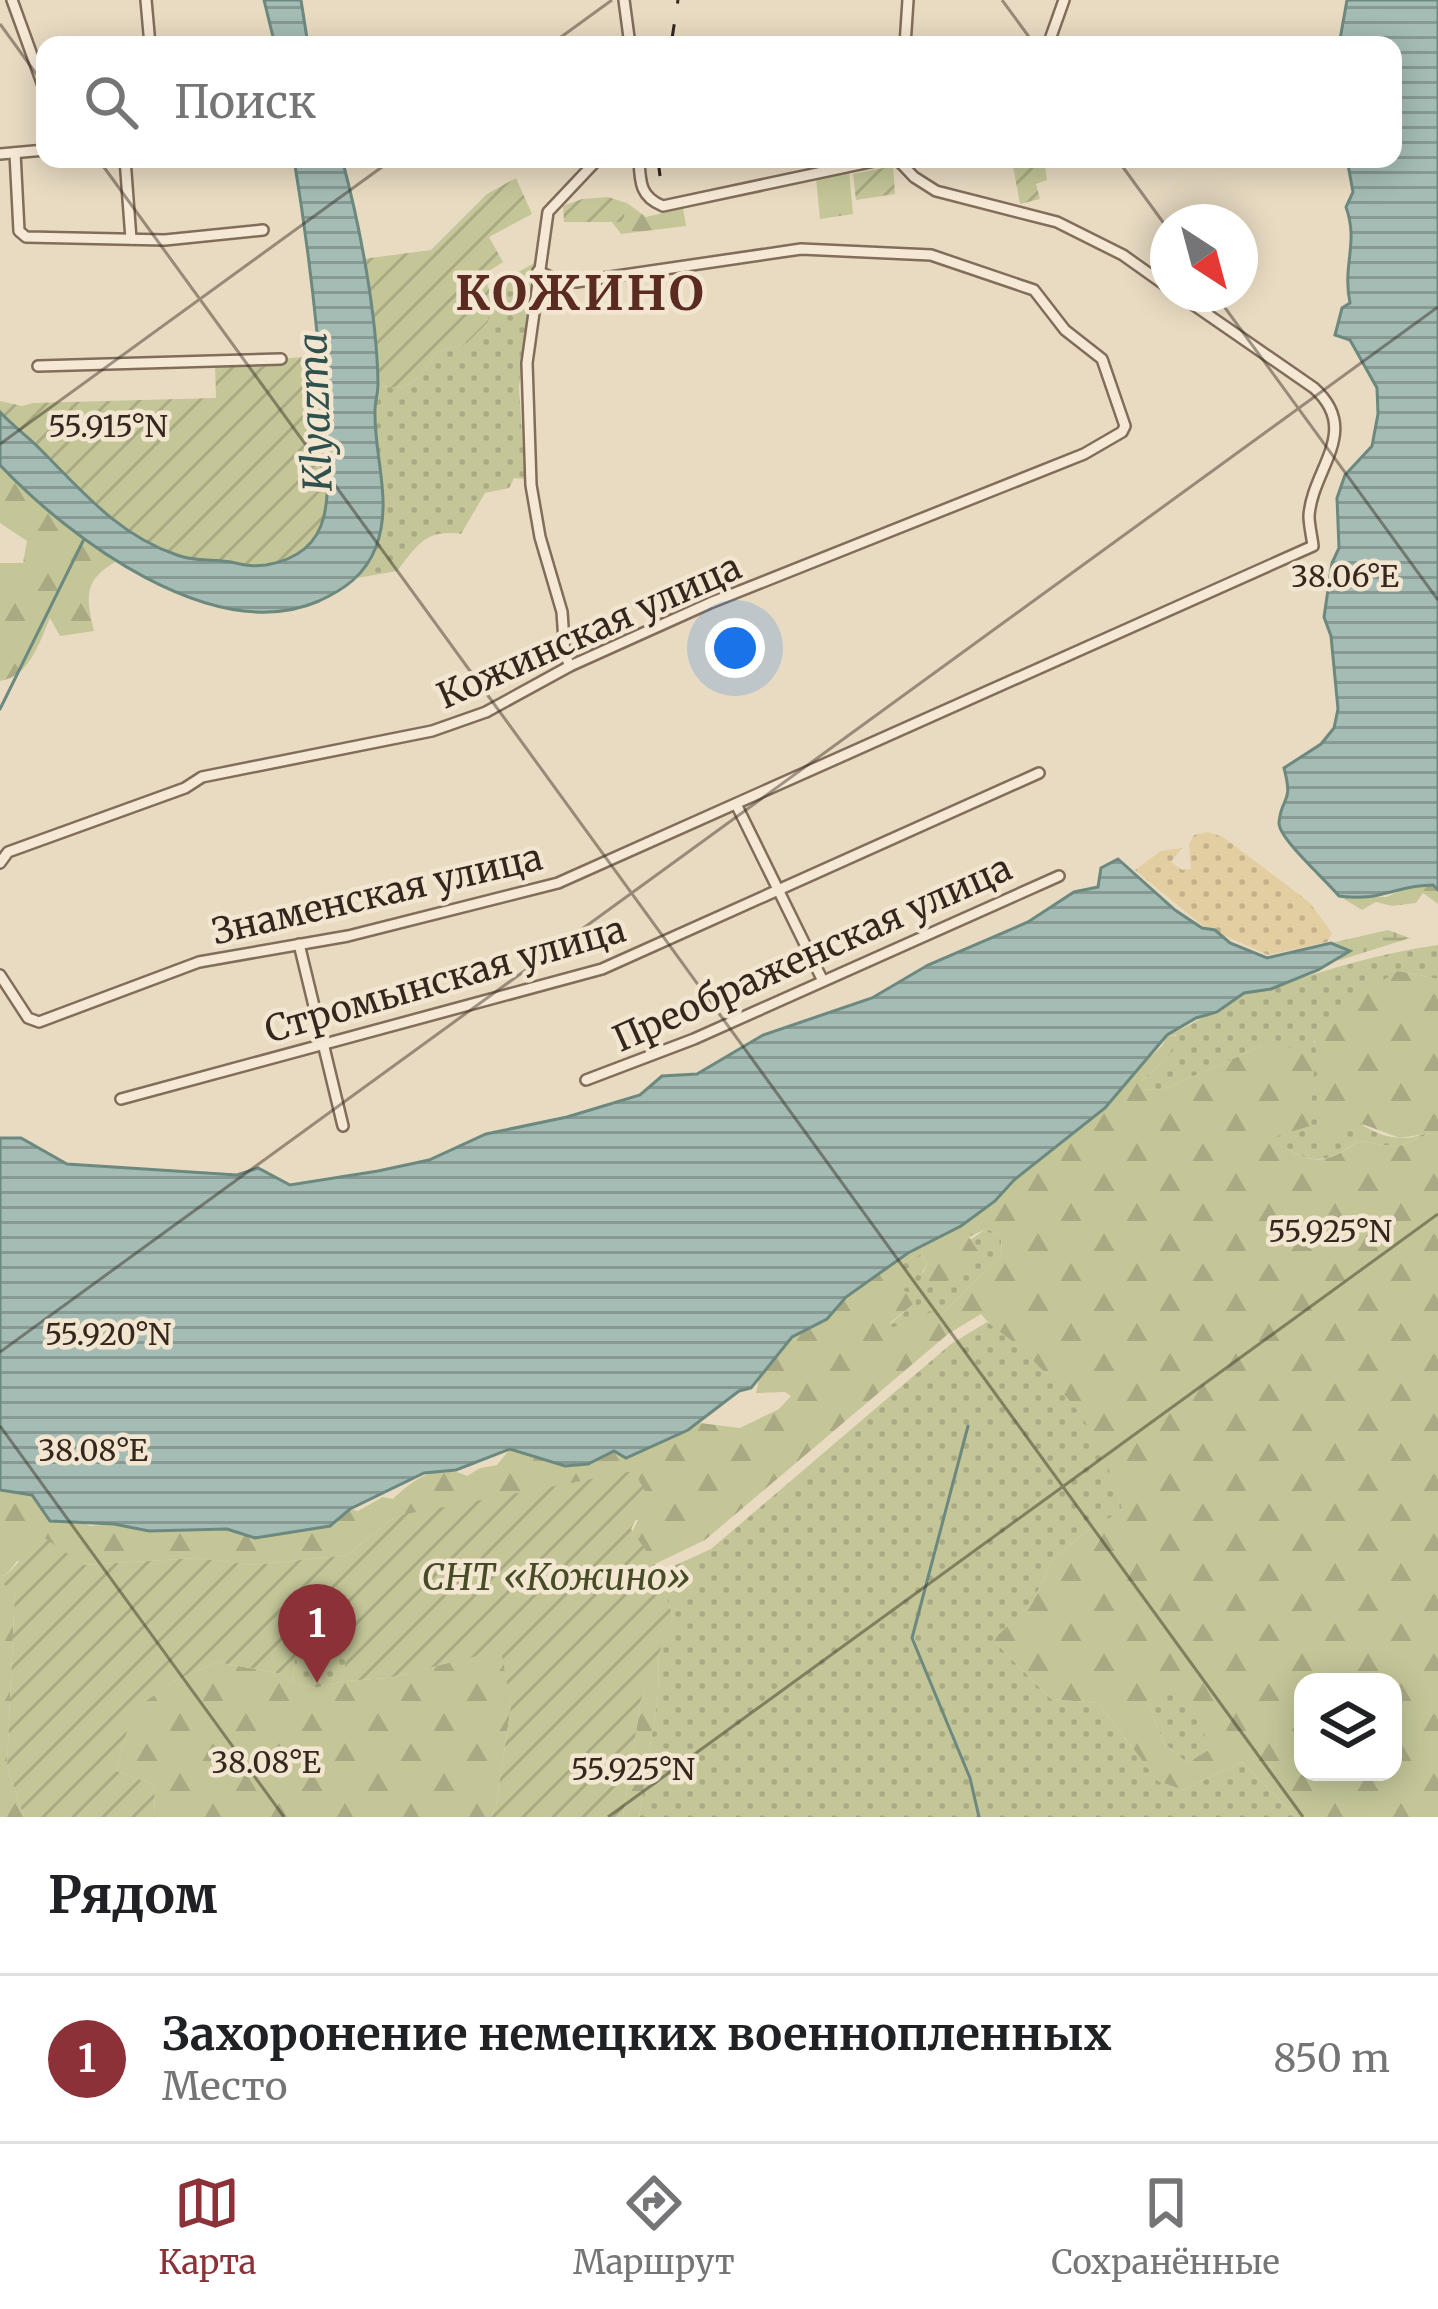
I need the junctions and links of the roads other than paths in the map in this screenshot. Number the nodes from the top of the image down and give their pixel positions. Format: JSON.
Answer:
{"nodes":[{"id":1,"x":12,"y":0,"type":"edge"},
{"id":2,"x":146,"y":0,"type":"edge"},
{"id":3,"x":624,"y":0,"type":"edge"},
{"id":4,"x":908,"y":0,"type":"edge"},
{"id":5,"x":1064,"y":0,"type":"edge"},
{"id":6,"x":149,"y":36,"type":"edge"},
{"id":7,"x":629,"y":36,"type":"edge"},
{"id":8,"x":906,"y":36,"type":"edge"},
{"id":9,"x":1051,"y":36,"type":"edge"},
{"id":10,"x":36,"y":66,"type":"edge"},
{"id":11,"x":36,"y":151,"type":"edge"},
{"id":12,"x":15,"y":153,"type":"junction"},
{"id":13,"x":0,"y":154,"type":"edge"},
{"id":14,"x":126,"y":168,"type":"edge"},
{"id":15,"x":590,"y":168,"type":"edge"},
{"id":16,"x":640,"y":168,"type":"edge"},
{"id":17,"x":837,"y":168,"type":"edge"},
{"id":18,"x":906,"y":168,"type":"edge"},
{"id":19,"x":263,"y":230,"type":"dead end"},
{"id":20,"x":130,"y":239,"type":"junction"},
{"id":21,"x":538,"y":271,"type":"junction"},
{"id":22,"x":1150,"y":274,"type":"edge"},
{"id":23,"x":1202,"y":312,"type":"edge"},
{"id":24,"x":281,"y":359,"type":"dead end"},
{"id":25,"x":38,"y":366,"type":"dead end"},
{"id":26,"x":570,"y":665,"type":"junction"},
{"id":27,"x":1039,"y":773,"type":"dead end"},
{"id":28,"x":736,"y":804,"type":"junction"},
{"id":29,"x":0,"y":863,"type":"edge"},
{"id":30,"x":1059,"y":876,"type":"dead end"},
{"id":31,"x":777,"y":890,"type":"junction"},
{"id":32,"x":299,"y":944,"type":"junction"},
{"id":33,"x":0,"y":975,"type":"edge"},
{"id":34,"x":822,"y":979,"type":"junction"},
{"id":35,"x":322,"y":1045,"type":"junction"},
{"id":36,"x":586,"y":1080,"type":"dead end"},
{"id":37,"x":121,"y":1099,"type":"dead end"},
{"id":38,"x":343,"y":1126,"type":"dead end"}],
"edges":[{"from":1,"to":10,"type":"street"},
{"from":2,"to":6,"type":"street"},
{"from":3,"to":7,"type":"street"},
{"from":4,"to":8,"type":"street"},
{"from":5,"to":9,"type":"street"},
{"from":11,"to":12,"type":"street"},
{"from":12,"to":13,"type":"street"},
{"from":12,"to":20,"type":"street"},
{"from":14,"to":20,"type":"street"},
{"from":15,"to":21,"type":"street"},
{"from":16,"to":17,"type":"street"},
{"from":18,"to":22,"type":"street"},
{"from":19,"to":20,"type":"street"},
{"from":21,"to":26,"type":"street"},
{"from":21,"to":26,"type":"street","name":"Кожинская улица"},
{"from":23,"to":28,"type":"street","name":"Знаменская улица"},
{"from":24,"to":25,"type":"street"},
{"from":26,"to":29,"type":"street","name":"Кожинская улица"},
{"from":27,"to":31,"type":"street","name":"Стромынская улица"},
{"from":28,"to":31,"type":"street"},
{"from":28,"to":32,"type":"street","name":"Знаменская улица"},
{"from":30,"to":34,"type":"street","name":"Преображенская улица"},
{"from":31,"to":34,"type":"street"},
{"from":31,"to":35,"type":"street","name":"Стромынская улица"},
{"from":32,"to":33,"type":"street","name":"Знаменская улица"},
{"from":32,"to":35,"type":"street"},
{"from":34,"to":36,"type":"street","name":"Преображенская улица"},
{"from":35,"to":37,"type":"street","name":"Стромынская улица"},
{"from":35,"to":38,"type":"street"}]}
